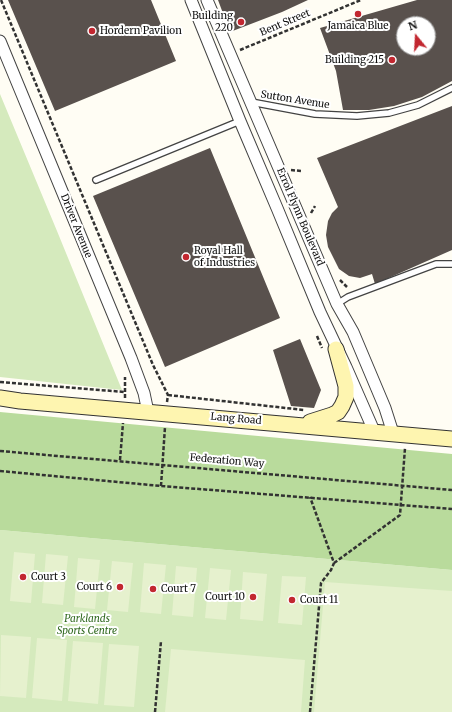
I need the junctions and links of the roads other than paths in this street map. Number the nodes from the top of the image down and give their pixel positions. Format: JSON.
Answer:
{"nodes":[{"id":1,"x":191,"y":0,"type":"edge"},
{"id":2,"x":207,"y":0,"type":"edge"},
{"id":3,"x":0,"y":41,"type":"edge"},
{"id":4,"x":452,"y":88,"type":"edge"},
{"id":5,"x":251,"y":102,"type":"junction"},
{"id":6,"x":240,"y":121,"type":"junction"},
{"id":7,"x":96,"y":180,"type":"dead end"},
{"id":8,"x":452,"y":264,"type":"edge"},
{"id":9,"x":337,"y":304,"type":"junction"},
{"id":10,"x":336,"y":349,"type":"junction"},
{"id":11,"x":0,"y":398,"type":"edge"},
{"id":12,"x":0,"y":401,"type":"edge"},
{"id":13,"x":20,"y":401,"type":"junction"},
{"id":14,"x":148,"y":412,"type":"junction"},
{"id":15,"x":303,"y":417,"type":"junction"},
{"id":16,"x":374,"y":431,"type":"junction"},
{"id":17,"x":393,"y":433,"type":"junction"},
{"id":18,"x":452,"y":439,"type":"edge"}],
"edges":[{"from":1,"to":6,"type":"street","name":"Errol Flynn Boulevard"},
{"from":2,"to":5,"type":"street","name":"Errol Flynn Boulevard"},
{"from":3,"to":14,"type":"street","name":"Driver Avenue"},
{"from":4,"to":5,"type":"lane","name":"Sutton Avenue"},
{"from":5,"to":9,"type":"street","name":"Errol Flynn Boulevard"},
{"from":6,"to":7,"type":"lane"},
{"from":6,"to":10,"type":"street","name":"Errol Flynn Boulevard"},
{"from":8,"to":9,"type":"lane"},
{"from":9,"to":17,"type":"street","name":"Errol Flynn Boulevard"},
{"from":10,"to":15,"type":"street"},
{"from":10,"to":16,"type":"street","name":"Errol Flynn Boulevard"},
{"from":11,"to":13,"type":"street","name":"Lang Road"},
{"from":12,"to":13,"type":"street","name":"Lang Road"},
{"from":13,"to":14,"type":"street","name":"Lang Road"},
{"from":14,"to":15,"type":"street","name":"Lang Road"},
{"from":15,"to":16,"type":"street","name":"Lang Road"},
{"from":16,"to":17,"type":"street","name":"Lang Road"},
{"from":17,"to":18,"type":"street","name":"Lang Road"}]}
